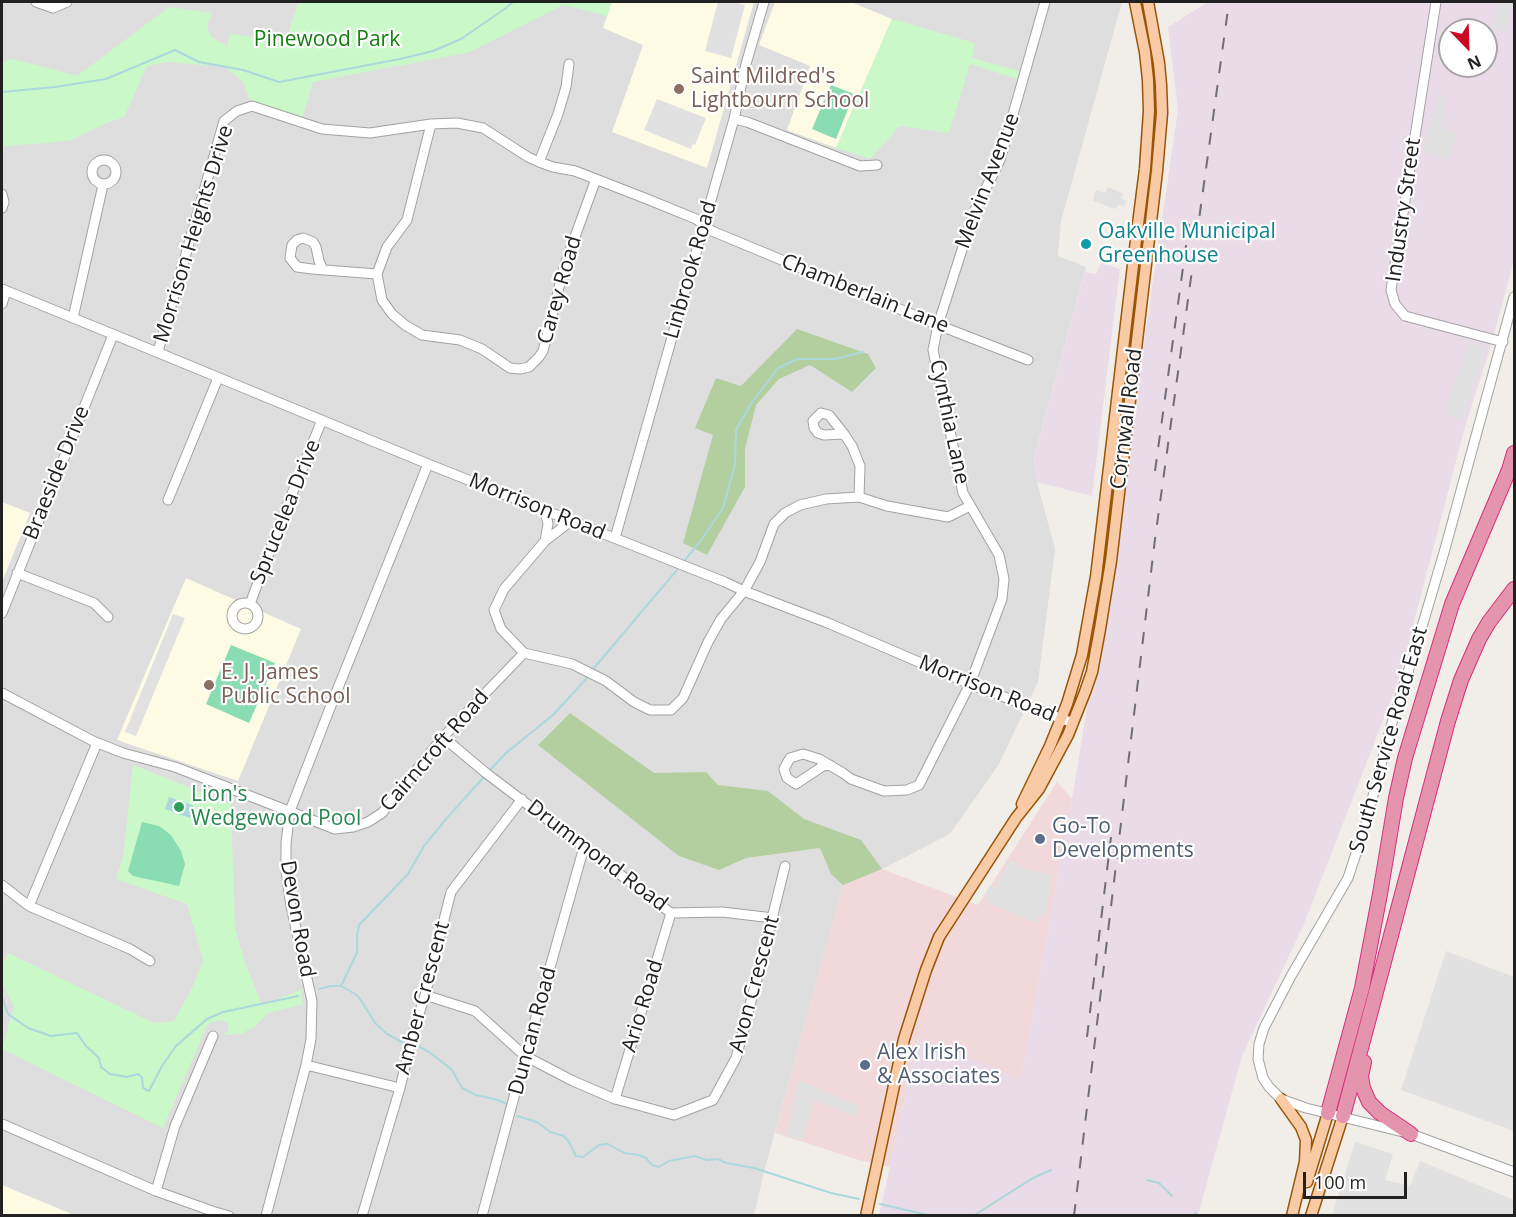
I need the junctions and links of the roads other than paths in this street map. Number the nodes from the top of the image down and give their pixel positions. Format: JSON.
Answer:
{"nodes":[{"id":1,"x":36,"y":2,"type":"edge"},
{"id":2,"x":67,"y":2,"type":"edge"},
{"id":3,"x":764,"y":2,"type":"edge"},
{"id":4,"x":1045,"y":2,"type":"edge"},
{"id":5,"x":1135,"y":2,"type":"edge"},
{"id":6,"x":1148,"y":2,"type":"edge"},
{"id":7,"x":1436,"y":2,"type":"edge"},
{"id":8,"x":569,"y":64,"type":"dead end"},
{"id":9,"x":734,"y":118,"type":"junction"},
{"id":10,"x":431,"y":124,"type":"junction"},
{"id":11,"x":539,"y":162,"type":"junction"},
{"id":12,"x":877,"y":165,"type":"dead end"},
{"id":13,"x":596,"y":179,"type":"junction"},
{"id":14,"x":103,"y":184,"type":"dead end"},
{"id":15,"x":2,"y":194,"type":"edge"},
{"id":16,"x":2,"y":208,"type":"edge"},
{"id":17,"x":704,"y":226,"type":"junction"},
{"id":18,"x":323,"y":270,"type":"dead end"},
{"id":19,"x":377,"y":274,"type":"junction"},
{"id":20,"x":4,"y":290,"type":"edge"},
{"id":21,"x":1515,"y":297,"type":"edge"},
{"id":22,"x":2,"y":304,"type":"edge"},
{"id":23,"x":73,"y":318,"type":"junction"},
{"id":24,"x":938,"y":325,"type":"junction"},
{"id":25,"x":113,"y":335,"type":"junction"},
{"id":26,"x":1503,"y":342,"type":"junction"},
{"id":27,"x":159,"y":353,"type":"junction"},
{"id":28,"x":1028,"y":360,"type":"dead end"},
{"id":29,"x":218,"y":378,"type":"junction"},
{"id":30,"x":322,"y":420,"type":"junction"},
{"id":31,"x":844,"y":434,"type":"dead end"},
{"id":32,"x":1515,"y":453,"type":"edge"},
{"id":33,"x":428,"y":464,"type":"junction"},
{"id":34,"x":859,"y":497,"type":"junction"},
{"id":35,"x":168,"y":500,"type":"dead end"},
{"id":36,"x":970,"y":506,"type":"junction"},
{"id":37,"x":545,"y":511,"type":"junction"},
{"id":38,"x":571,"y":521,"type":"junction"},
{"id":39,"x":615,"y":538,"type":"junction"},
{"id":40,"x":545,"y":541,"type":"junction"},
{"id":41,"x":17,"y":573,"type":"junction"},
{"id":42,"x":1515,"y":589,"type":"edge"},
{"id":43,"x":744,"y":591,"type":"junction"},
{"id":44,"x":250,"y":604,"type":"dead end"},
{"id":45,"x":2,"y":613,"type":"edge"},
{"id":46,"x":108,"y":617,"type":"dead end"},
{"id":47,"x":524,"y":653,"type":"junction"},
{"id":48,"x":970,"y":684,"type":"junction"},
{"id":49,"x":2,"y":693,"type":"edge"},
{"id":50,"x":1062,"y":719,"type":"junction"},
{"id":51,"x":1073,"y":723,"type":"junction"},
{"id":52,"x":443,"y":737,"type":"junction"},
{"id":53,"x":97,"y":743,"type":"junction"},
{"id":54,"x":830,"y":765,"type":"junction"},
{"id":55,"x":522,"y":799,"type":"junction"},
{"id":56,"x":290,"y":811,"type":"junction"},
{"id":57,"x":1016,"y":818,"type":"junction"},
{"id":58,"x":584,"y":847,"type":"junction"},
{"id":59,"x":785,"y":866,"type":"dead end"},
{"id":60,"x":2,"y":885,"type":"edge"},
{"id":61,"x":29,"y":906,"type":"junction"},
{"id":62,"x":671,"y":913,"type":"junction"},
{"id":63,"x":773,"y":918,"type":"junction"},
{"id":64,"x":150,"y":962,"type":"dead end"},
{"id":65,"x":425,"y":995,"type":"junction"},
{"id":66,"x":1368,"y":1025,"type":"junction"},
{"id":67,"x":213,"y":1036,"type":"dead end"},
{"id":68,"x":525,"y":1056,"type":"junction"},
{"id":69,"x":306,"y":1065,"type":"junction"},
{"id":70,"x":400,"y":1088,"type":"junction"},
{"id":71,"x":615,"y":1099,"type":"junction"},
{"id":72,"x":1281,"y":1099,"type":"junction"},
{"id":73,"x":1328,"y":1113,"type":"junction"},
{"id":74,"x":1343,"y":1116,"type":"junction"},
{"id":75,"x":2,"y":1124,"type":"edge"},
{"id":76,"x":1411,"y":1134,"type":"junction"},
{"id":77,"x":1515,"y":1172,"type":"edge"},
{"id":78,"x":156,"y":1191,"type":"junction"},
{"id":79,"x":228,"y":1215,"type":"edge"},
{"id":80,"x":266,"y":1215,"type":"edge"},
{"id":81,"x":362,"y":1215,"type":"edge"},
{"id":82,"x":482,"y":1215,"type":"edge"},
{"id":83,"x":866,"y":1215,"type":"edge"},
{"id":84,"x":1292,"y":1215,"type":"edge"},
{"id":85,"x":1297,"y":1215,"type":"edge"},
{"id":86,"x":1311,"y":1215,"type":"edge"}],
"edges":[{"from":1,"to":2,"type":"street"},
{"from":3,"to":9,"type":"street","name":"Linbrook Road"},
{"from":4,"to":24,"type":"street","name":"Melvin Avenue"},
{"from":5,"to":50,"type":"main road","name":"Cornwall Road"},
{"from":6,"to":51,"type":"main road","name":"Cornwall Road"},
{"from":7,"to":26,"type":"street","name":"Industry Street"},
{"from":8,"to":11,"type":"street"},
{"from":9,"to":12,"type":"street"},
{"from":9,"to":17,"type":"street","name":"Linbrook Road"},
{"from":10,"to":11,"type":"street","name":"Morrison Heights Drive"},
{"from":10,"to":19,"type":"street"},
{"from":10,"to":27,"type":"street","name":"Morrison Heights Drive"},
{"from":11,"to":13,"type":"street","name":"Morrison Heights Drive"},
{"from":13,"to":17,"type":"street","name":"Morrison Heights Drive"},
{"from":13,"to":19,"type":"street","name":"Carey Road"},
{"from":14,"to":23,"type":"street"},
{"from":15,"to":16,"type":"street"},
{"from":17,"to":24,"type":"street","name":"Chamberlain Lane"},
{"from":17,"to":39,"type":"street","name":"Linbrook Road"},
{"from":18,"to":19,"type":"street"},
{"from":20,"to":22,"type":"street"},
{"from":20,"to":23,"type":"street","name":"Morrison Road"},
{"from":21,"to":26,"type":"street","name":"South Service Road East"},
{"from":23,"to":25,"type":"street","name":"Morrison Road"},
{"from":24,"to":28,"type":"street","name":"Chamberlain Lane"},
{"from":24,"to":36,"type":"street","name":"Cynthia Lane"},
{"from":25,"to":27,"type":"street","name":"Morrison Road"},
{"from":25,"to":41,"type":"street","name":"Braeside Drive"},
{"from":26,"to":72,"type":"street","name":"South Service Road East"},
{"from":27,"to":29,"type":"street","name":"Morrison Road"},
{"from":29,"to":30,"type":"street","name":"Morrison Road"},
{"from":29,"to":35,"type":"street"},
{"from":30,"to":33,"type":"street","name":"Morrison Road"},
{"from":30,"to":44,"type":"street","name":"Sprucelea Drive"},
{"from":31,"to":34,"type":"street"},
{"from":32,"to":73,"type":"highway"},
{"from":33,"to":37,"type":"street","name":"Morrison Road"},
{"from":33,"to":56,"type":"street","name":"Devon Road"},
{"from":34,"to":36,"type":"street"},
{"from":34,"to":43,"type":"street"},
{"from":36,"to":48,"type":"street","name":"Cynthia Lane"},
{"from":37,"to":38,"type":"street","name":"Morrison Road"},
{"from":37,"to":40,"type":"street"},
{"from":38,"to":39,"type":"street","name":"Morrison Road"},
{"from":38,"to":40,"type":"street"},
{"from":39,"to":43,"type":"street","name":"Morrison Road"},
{"from":40,"to":47,"type":"street"},
{"from":41,"to":45,"type":"street","name":"Braeside Drive"},
{"from":41,"to":46,"type":"street"},
{"from":42,"to":66,"type":"highway"},
{"from":43,"to":47,"type":"street"},
{"from":43,"to":48,"type":"street","name":"Morrison Road"},
{"from":47,"to":52,"type":"street","name":"Cairncroft Road"},
{"from":48,"to":50,"type":"street","name":"Morrison Road"},
{"from":48,"to":54,"type":"street","name":"Cynthia Lane"},
{"from":49,"to":53,"type":"street","name":"Cairncroft Road"},
{"from":50,"to":51,"type":"street","name":"Morrison Road"},
{"from":50,"to":57,"type":"main road","name":"Cornwall Road"},
{"from":51,"to":57,"type":"main road","name":"Cornwall Road"},
{"from":52,"to":55,"type":"street","name":"Drummond Road"},
{"from":52,"to":56,"type":"street","name":"Cairncroft Road"},
{"from":53,"to":56,"type":"street","name":"Cairncroft Road"},
{"from":53,"to":61,"type":"street"},
{"from":54,"to":54,"type":"street"},
{"from":55,"to":58,"type":"street","name":"Drummond Road"},
{"from":55,"to":65,"type":"street","name":"Amber Crescent"},
{"from":56,"to":69,"type":"street","name":"Devon Road"},
{"from":57,"to":83,"type":"main road","name":"Cornwall Road"},
{"from":58,"to":62,"type":"street","name":"Drummond Road"},
{"from":58,"to":68,"type":"street","name":"Duncan Road"},
{"from":59,"to":63,"type":"street","name":"Avon Crescent"},
{"from":60,"to":61,"type":"street"},
{"from":61,"to":64,"type":"street"},
{"from":62,"to":63,"type":"street","name":"Drummond Road"},
{"from":62,"to":71,"type":"street","name":"Ario Road"},
{"from":63,"to":71,"type":"street","name":"Avon Crescent"},
{"from":65,"to":68,"type":"street","name":"Avon Crescent"},
{"from":65,"to":70,"type":"street","name":"Amber Crescent"},
{"from":66,"to":74,"type":"highway"},
{"from":66,"to":76,"type":"highway"},
{"from":67,"to":78,"type":"street"},
{"from":68,"to":71,"type":"street","name":"Avon Crescent"},
{"from":68,"to":82,"type":"street","name":"Duncan Road"},
{"from":69,"to":70,"type":"street"},
{"from":69,"to":80,"type":"street","name":"Devon Road"},
{"from":70,"to":81,"type":"street","name":"Amber Crescent"},
{"from":72,"to":73,"type":"street"},
{"from":72,"to":84,"type":"main road"},
{"from":73,"to":74,"type":"street"},
{"from":73,"to":85,"type":"main road"},
{"from":74,"to":76,"type":"street"},
{"from":74,"to":86,"type":"main road"},
{"from":75,"to":78,"type":"street"},
{"from":76,"to":77,"type":"street"},
{"from":78,"to":79,"type":"street"}]}
